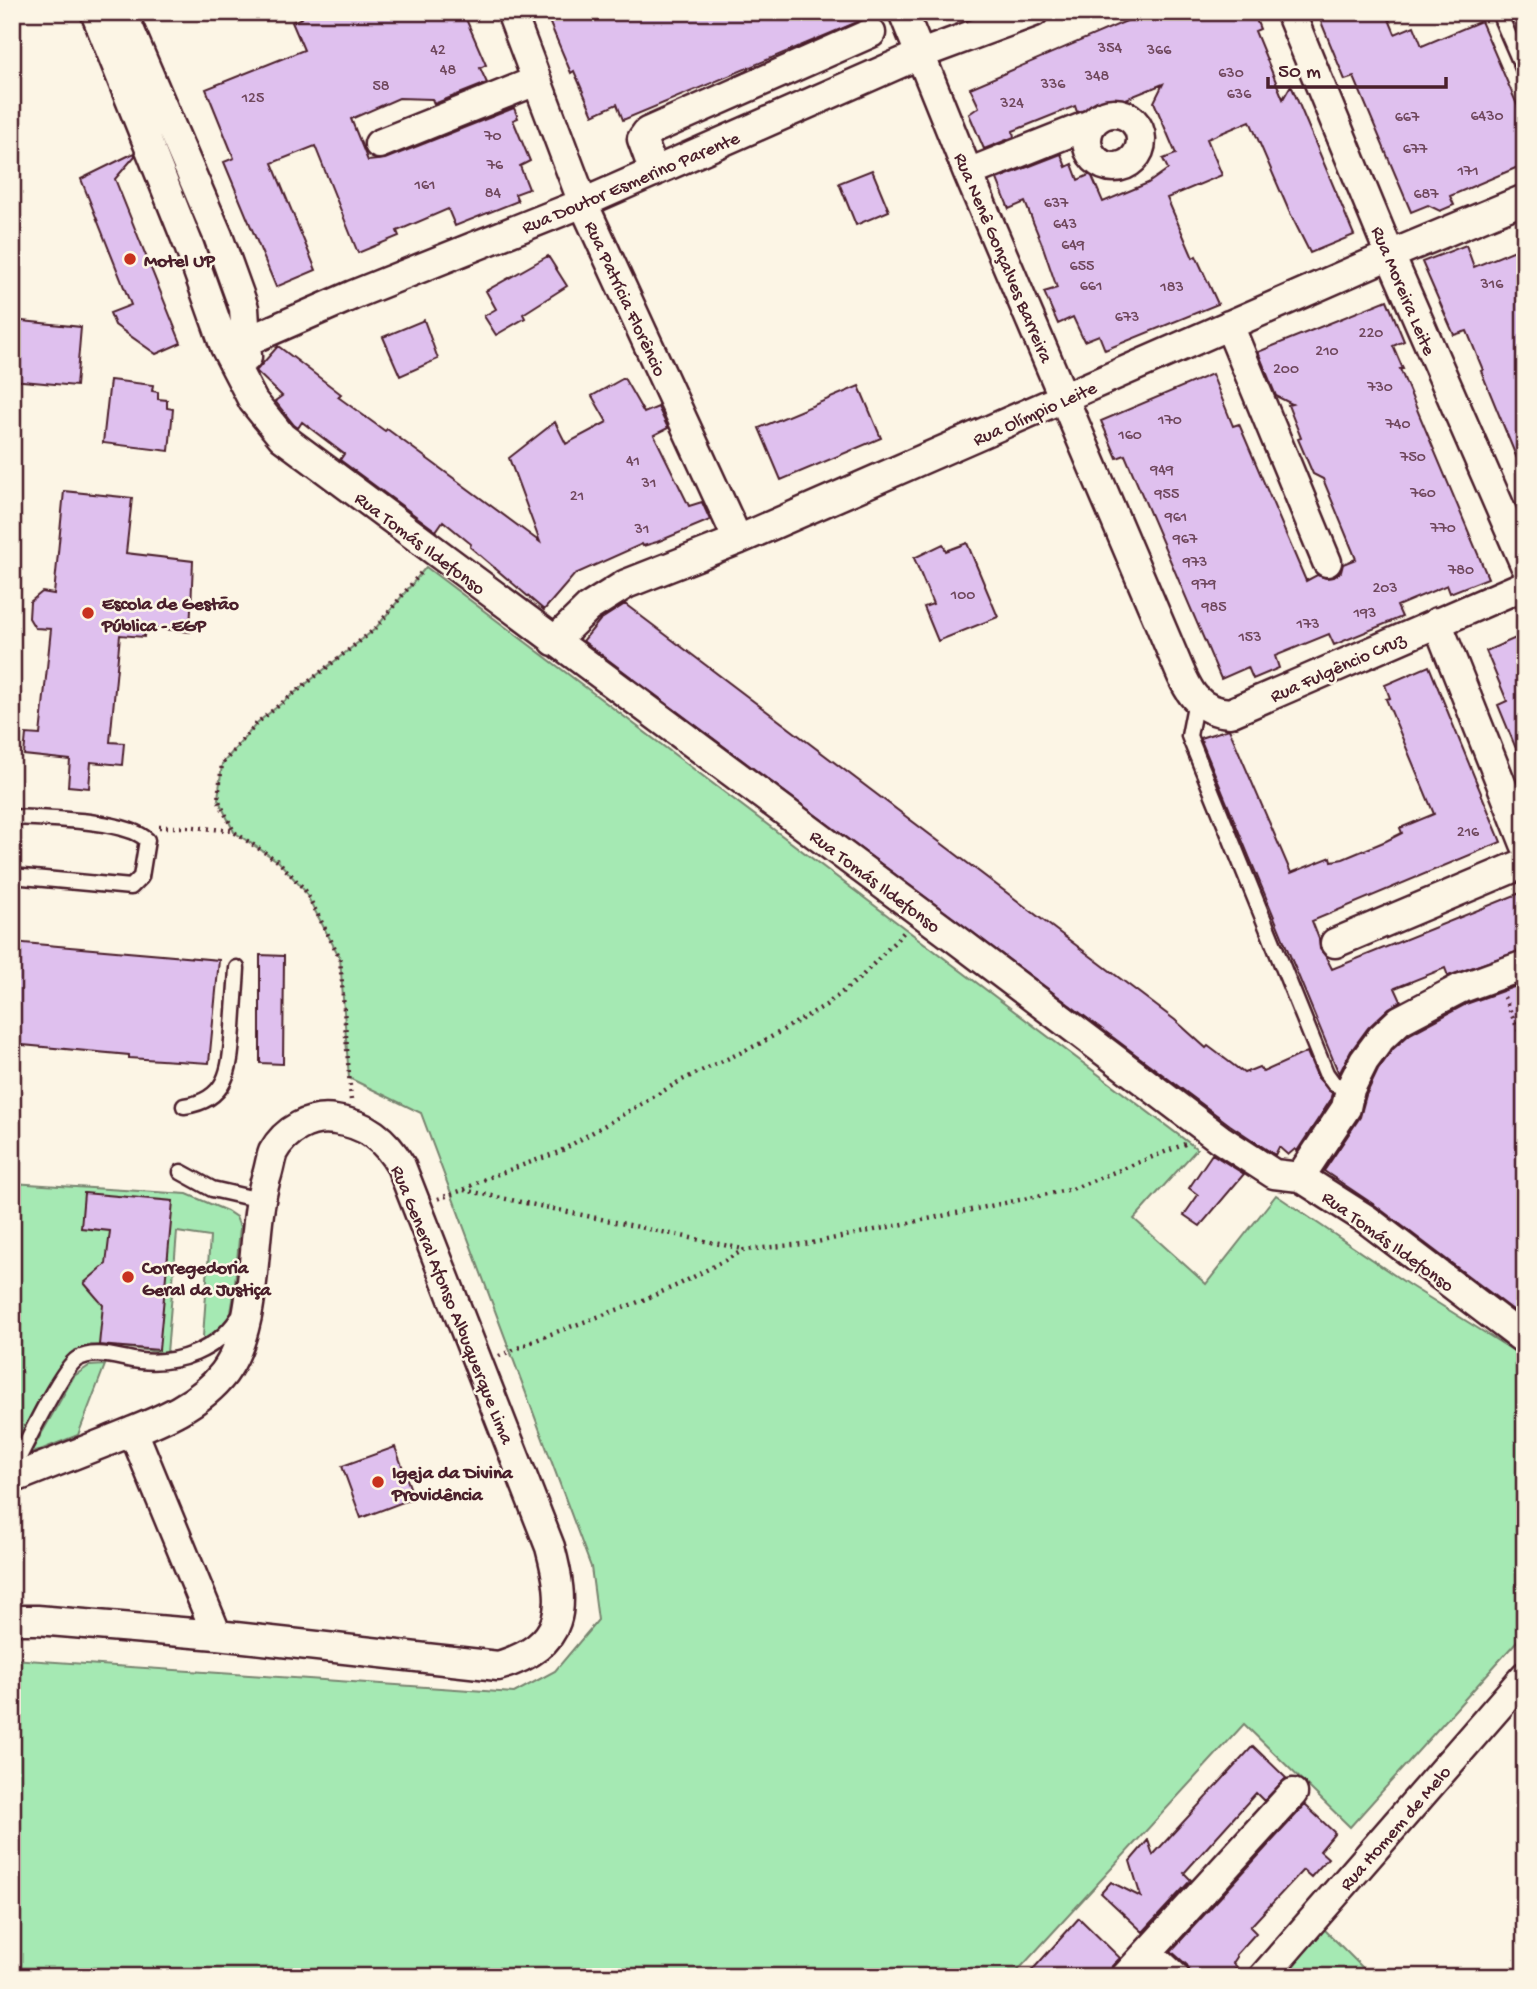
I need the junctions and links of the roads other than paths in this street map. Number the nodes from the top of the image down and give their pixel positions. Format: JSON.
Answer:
{"nodes":[{"id":1,"x":510,"y":12,"type":"edge"},
{"id":2,"x":903,"y":12,"type":"edge"},
{"id":3,"x":1034,"y":12,"type":"edge"},
{"id":4,"x":1290,"y":12,"type":"edge"},
{"id":5,"x":109,"y":15,"type":"edge"},
{"id":6,"x":1502,"y":20,"type":"dead end"},
{"id":7,"x":871,"y":33,"type":"dead end"},
{"id":8,"x":921,"y":54,"type":"junction"},
{"id":9,"x":1525,"y":73,"type":"edge"},
{"id":10,"x":536,"y":81,"type":"junction"},
{"id":11,"x":1091,"y":124,"type":"dead end"},
{"id":12,"x":156,"y":128,"type":"junction"},
{"id":13,"x":379,"y":144,"type":"dead end"},
{"id":14,"x":654,"y":172,"type":"junction"},
{"id":15,"x":968,"y":173,"type":"junction"},
{"id":16,"x":1525,"y":199,"type":"edge"},
{"id":17,"x":583,"y":203,"type":"junction"},
{"id":18,"x":218,"y":236,"type":"junction"},
{"id":19,"x":188,"y":246,"type":"junction"},
{"id":20,"x":1390,"y":255,"type":"junction"},
{"id":21,"x":1230,"y":325,"type":"junction"},
{"id":22,"x":236,"y":344,"type":"junction"},
{"id":23,"x":1065,"y":398,"type":"junction"},
{"id":24,"x":738,"y":540,"type":"junction"},
{"id":25,"x":1327,"y":562,"type":"dead end"},
{"id":26,"x":1525,"y":565,"type":"edge"},
{"id":27,"x":1525,"y":585,"type":"edge"},
{"id":28,"x":1437,"y":622,"type":"junction"},
{"id":29,"x":554,"y":641,"type":"junction"},
{"id":30,"x":1196,"y":700,"type":"junction"},
{"id":31,"x":12,"y":817,"type":"edge"},
{"id":32,"x":1525,"y":844,"type":"edge"},
{"id":33,"x":1525,"y":863,"type":"edge"},
{"id":34,"x":12,"y":876,"type":"edge"},
{"id":35,"x":1335,"y":943,"type":"dead end"},
{"id":36,"x":1525,"y":965,"type":"edge"},
{"id":37,"x":237,"y":968,"type":"dead end"},
{"id":38,"x":1350,"y":1089,"type":"junction"},
{"id":39,"x":184,"y":1107,"type":"dead end"},
{"id":40,"x":181,"y":1172,"type":"dead end"},
{"id":41,"x":1300,"y":1177,"type":"junction"},
{"id":42,"x":260,"y":1200,"type":"junction"},
{"id":43,"x":248,"y":1302,"type":"junction"},
{"id":44,"x":1525,"y":1340,"type":"edge"},
{"id":45,"x":133,"y":1431,"type":"junction"},
{"id":46,"x":12,"y":1471,"type":"edge"},
{"id":47,"x":12,"y":1479,"type":"edge"},
{"id":48,"x":12,"y":1620,"type":"edge"},
{"id":49,"x":217,"y":1635,"type":"junction"},
{"id":50,"x":1525,"y":1676,"type":"edge"},
{"id":51,"x":1293,"y":1793,"type":"dead end"},
{"id":52,"x":1148,"y":1952,"type":"junction"},
{"id":53,"x":1125,"y":1977,"type":"edge"},
{"id":54,"x":1175,"y":1977,"type":"edge"},
{"id":55,"x":1263,"y":1977,"type":"edge"}],
"edges":[{"from":1,"to":10,"type":"street","name":"Rua Patrícia Florêncio"},
{"from":2,"to":8,"type":"street","name":"Rua Nenê Gonçalves Barreira"},
{"from":3,"to":8,"type":"street","name":"Rua Doutor Esmerino Parente"},
{"from":4,"to":20,"type":"street","name":"Rua Moreira Leite"},
{"from":5,"to":12,"type":"street","name":"Rua Tomás Ildefonso"},
{"from":6,"to":9,"type":"lane"},
{"from":7,"to":14,"type":"street"},
{"from":8,"to":14,"type":"street","name":"Rua Doutor Esmerino Parente"},
{"from":8,"to":15,"type":"street","name":"Rua Nenê Gonçalves Barreira"},
{"from":10,"to":13,"type":"street"},
{"from":10,"to":17,"type":"street","name":"Rua Patrícia Florêncio"},
{"from":11,"to":15,"type":"street"},
{"from":12,"to":18,"type":"street","name":"Rua Tomás Ildefonso"},
{"from":12,"to":19,"type":"street","name":"Rua Tomás Ildefonso"},
{"from":14,"to":17,"type":"street","name":"Rua Doutor Esmerino Parente"},
{"from":15,"to":23,"type":"street","name":"Rua Nenê Gonçalves Barreira"},
{"from":16,"to":20,"type":"street","name":"Rua Olímpio Leite"},
{"from":17,"to":22,"type":"street","name":"Rua Doutor Esmerino Parente"},
{"from":17,"to":24,"type":"street","name":"Rua Patrícia Florêncio"},
{"from":18,"to":19,"type":"street"},
{"from":18,"to":22,"type":"street","name":"Rua Tomás Ildefonso"},
{"from":19,"to":22,"type":"street","name":"Rua Tomás Ildefonso"},
{"from":20,"to":21,"type":"street","name":"Rua Olímpio Leite"},
{"from":20,"to":26,"type":"street","name":"Rua Moreira Leite"},
{"from":21,"to":23,"type":"street","name":"Rua Olímpio Leite"},
{"from":21,"to":25,"type":"street"},
{"from":22,"to":29,"type":"street","name":"Rua Tomás Ildefonso"},
{"from":23,"to":24,"type":"street","name":"Rua Olímpio Leite"},
{"from":23,"to":30,"type":"street","name":"Rua Nenê Gonçalves Barreira"},
{"from":24,"to":29,"type":"street","name":"Rua Olímpio Leite"},
{"from":27,"to":28,"type":"street","name":"Rua Fulgêncio Cruz"},
{"from":28,"to":30,"type":"street","name":"Rua Fulgêncio Cruz"},
{"from":28,"to":32,"type":"street"},
{"from":29,"to":41,"type":"street","name":"Rua Tomás Ildefonso"},
{"from":30,"to":38,"type":"lane"},
{"from":31,"to":34,"type":"lane"},
{"from":33,"to":35,"type":"street"},
{"from":36,"to":38,"type":"street"},
{"from":37,"to":39,"type":"lane"},
{"from":38,"to":41,"type":"street"},
{"from":40,"to":42,"type":"lane"},
{"from":41,"to":44,"type":"street","name":"Rua Tomás Ildefonso"},
{"from":42,"to":43,"type":"street","name":"Rua General Afonso Albuquerque Lima"},
{"from":42,"to":49,"type":"street","name":"Rua General Afonso Albuquerque Lima"},
{"from":43,"to":45,"type":"street","name":"Rua General Afonso Albuquerque Lima"},
{"from":43,"to":46,"type":"lane"},
{"from":45,"to":47,"type":"street","name":"Rua General Afonso Albuquerque Lima"},
{"from":45,"to":49,"type":"street"},
{"from":48,"to":49,"type":"street","name":"Rua General Afonso Albuquerque Lima"},
{"from":50,"to":55,"type":"street","name":"Rua Homem de Melo"},
{"from":51,"to":52,"type":"street"},
{"from":52,"to":53,"type":"street"},
{"from":52,"to":54,"type":"street"}]}
